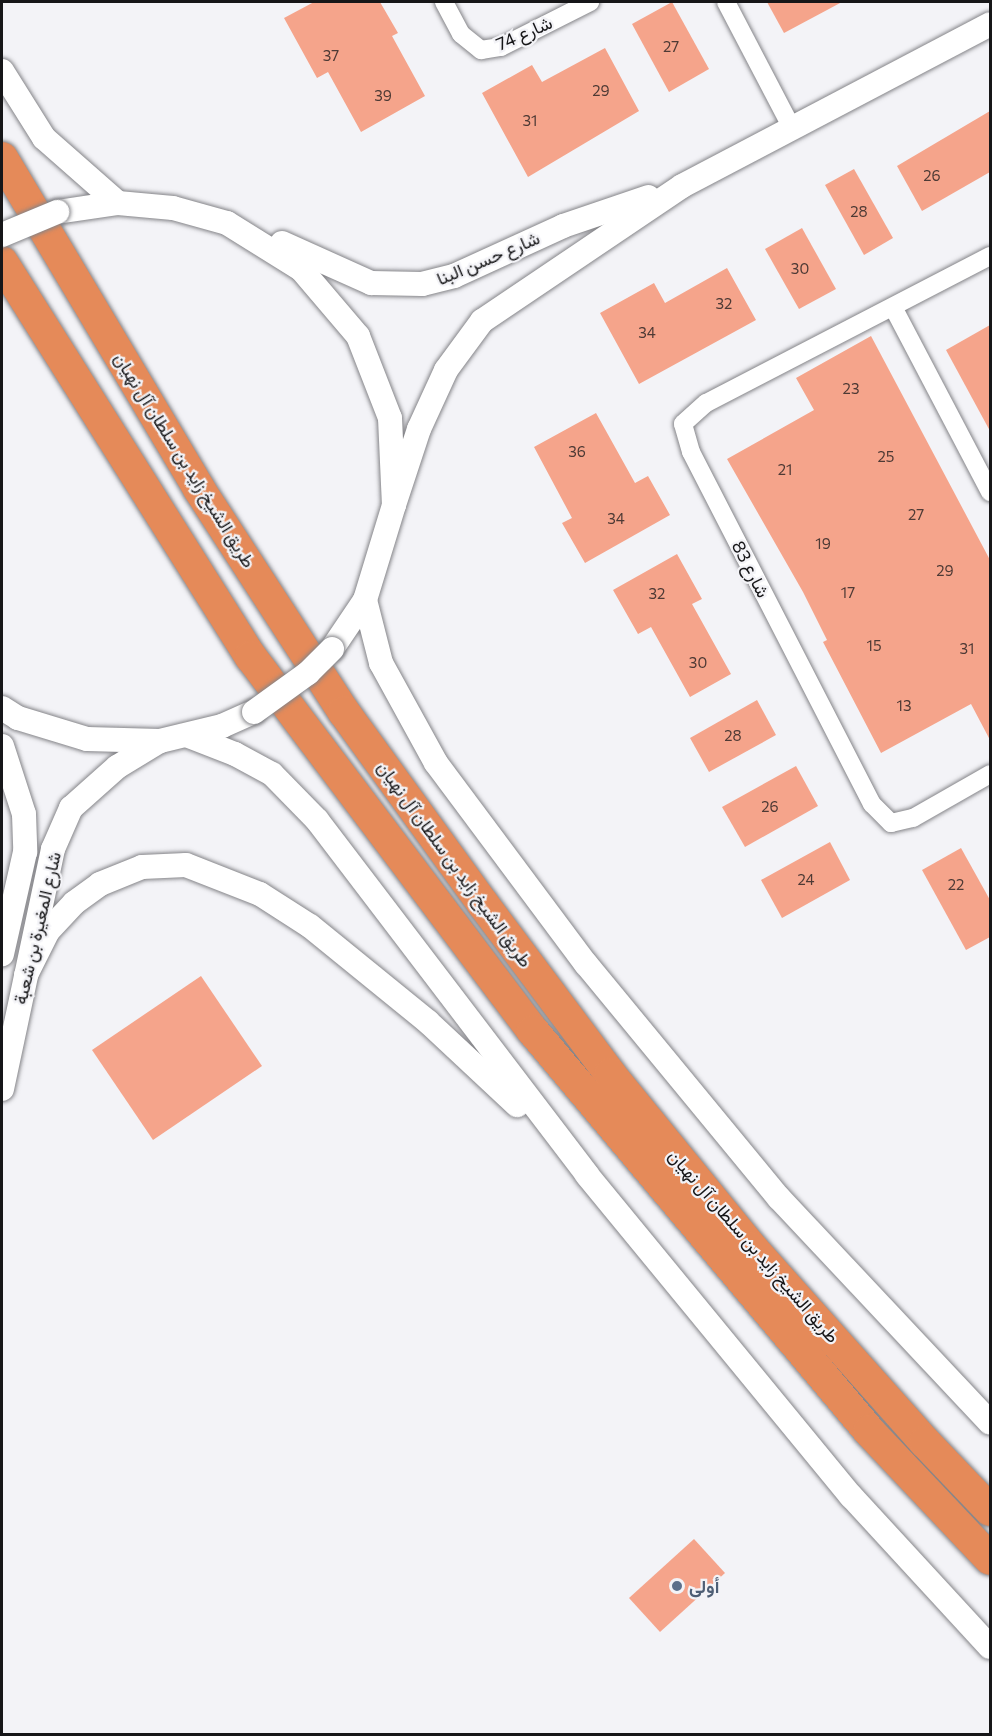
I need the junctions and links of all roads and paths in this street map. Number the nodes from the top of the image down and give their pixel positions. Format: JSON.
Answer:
{"nodes":[{"id":1,"x":444,"y":2,"type":"edge"},
{"id":2,"x":590,"y":2,"type":"edge"},
{"id":3,"x":726,"y":2,"type":"edge"},
{"id":4,"x":990,"y":24,"type":"edge"},
{"id":5,"x":2,"y":71,"type":"edge"},
{"id":6,"x":792,"y":128,"type":"junction"},
{"id":7,"x":2,"y":158,"type":"edge"},
{"id":8,"x":682,"y":186,"type":"junction"},
{"id":9,"x":118,"y":203,"type":"junction"},
{"id":10,"x":227,"y":223,"type":"junction"},
{"id":11,"x":2,"y":235,"type":"edge"},
{"id":12,"x":990,"y":256,"type":"edge"},
{"id":13,"x":2,"y":262,"type":"edge"},
{"id":14,"x":894,"y":309,"type":"junction"},
{"id":15,"x":990,"y":492,"type":"edge"},
{"id":16,"x":394,"y":506,"type":"junction"},
{"id":17,"x":365,"y":600,"type":"junction"},
{"id":18,"x":2,"y":708,"type":"edge"},
{"id":19,"x":189,"y":736,"type":"junction"},
{"id":20,"x":160,"y":741,"type":"junction"},
{"id":21,"x":2,"y":746,"type":"edge"},
{"id":22,"x":990,"y":774,"type":"edge"},
{"id":23,"x":2,"y":954,"type":"edge"},
{"id":24,"x":26,"y":975,"type":"junction"},
{"id":25,"x":2,"y":1089,"type":"edge"},
{"id":26,"x":587,"y":1175,"type":"junction"},
{"id":27,"x":990,"y":1423,"type":"edge"},
{"id":28,"x":869,"y":1431,"type":"junction"},
{"id":29,"x":925,"y":1442,"type":"junction"},
{"id":30,"x":990,"y":1495,"type":"edge"},
{"id":31,"x":990,"y":1510,"type":"edge"},
{"id":32,"x":990,"y":1559,"type":"edge"},
{"id":33,"x":990,"y":1582,"type":"edge"},
{"id":34,"x":990,"y":1647,"type":"edge"}],
"edges":[{"from":1,"to":2,"type":"street","name":"شارع 74"},
{"from":3,"to":6,"type":"street"},
{"from":4,"to":6,"type":"main road","name":"شارع حسن البنا"},
{"from":5,"to":9,"type":"main road"},
{"from":6,"to":8,"type":"main road","name":"شارع حسن البنا"},
{"from":7,"to":29,"type":"highway","name":"طريق الشيخ زايد بن سلطان آل نهيان"},
{"from":8,"to":10,"type":"main road","name":"شارع حسن البنا"},
{"from":8,"to":16,"type":"main road","name":"شارع حسن البنا"},
{"from":9,"to":10,"type":"main road"},
{"from":9,"to":11,"type":"main road","bridge":true},
{"from":10,"to":16,"type":"main road"},
{"from":12,"to":14,"type":"street","name":"شارع 83"},
{"from":13,"to":28,"type":"highway","name":"طريق الشيخ زايد بن سلطان آل نهيان"},
{"from":14,"to":15,"type":"street"},
{"from":14,"to":22,"type":"street","name":"شارع 83"},
{"from":16,"to":17,"type":"main road","name":"شارع حسن البنا"},
{"from":17,"to":19,"type":"main road","bridge":true},
{"from":17,"to":27,"type":"main road"},
{"from":18,"to":20,"type":"main road"},
{"from":19,"to":20,"type":"main road"},
{"from":19,"to":26,"type":"main road"},
{"from":20,"to":24,"type":"main road","name":"شارع المغيرة بن شعبة"},
{"from":21,"to":23,"type":"main road","name":"شارع المغيرة بن شعبة"},
{"from":24,"to":25,"type":"main road","name":"شارع المغيرة بن شعبة"},
{"from":24,"to":26,"type":"main road"},
{"from":26,"to":34,"type":"main road"},
{"from":28,"to":32,"type":"highway","name":"طريق الشيخ زايد بن سلطان آل نهيان"},
{"from":28,"to":33,"type":"highway"},
{"from":29,"to":30,"type":"highway"},
{"from":29,"to":31,"type":"highway","name":"طريق الشيخ زايد بن سلطان آل نهيان"}]}
